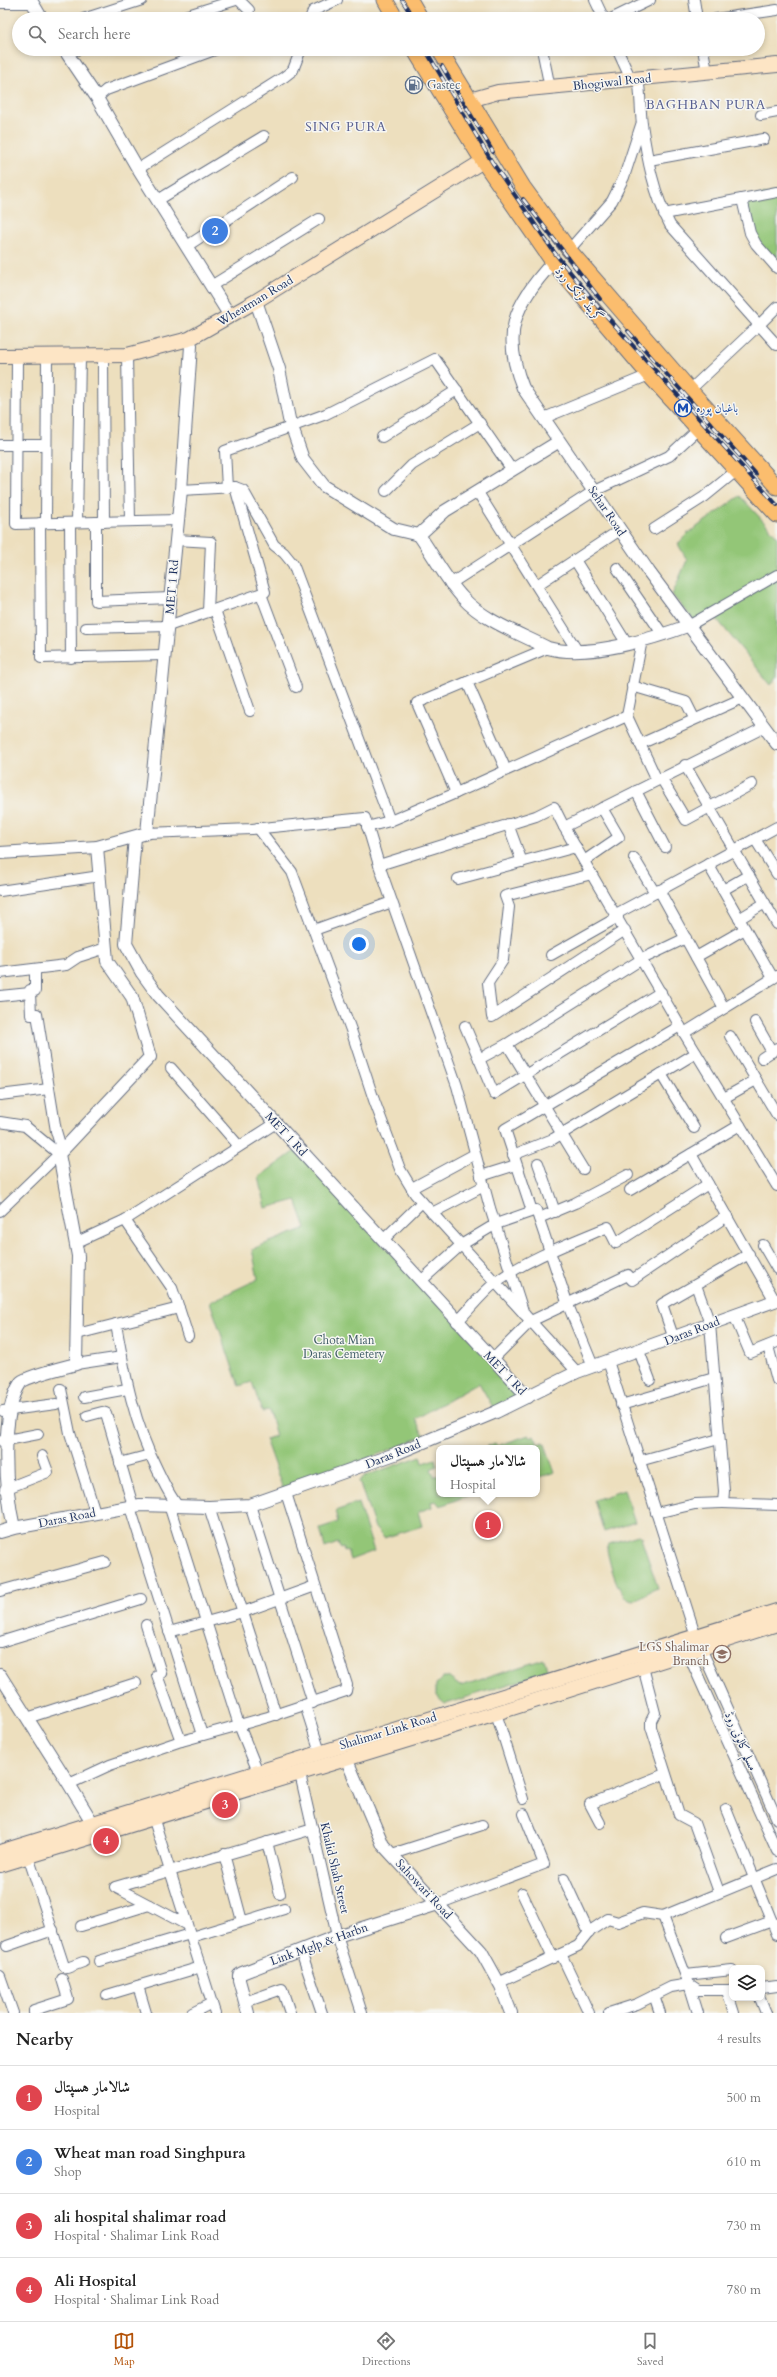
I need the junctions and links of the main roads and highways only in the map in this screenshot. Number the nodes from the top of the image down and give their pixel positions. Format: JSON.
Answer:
{"nodes":[{"id":1,"x":385,"y":0,"type":"edge"},
{"id":2,"x":410,"y":0,"type":"edge"},
{"id":3,"x":392,"y":12,"type":"edge"},
{"id":4,"x":417,"y":12,"type":"edge"},
{"id":5,"x":418,"y":56,"type":"edge"},
{"id":6,"x":444,"y":56,"type":"edge"},
{"id":7,"x":777,"y":65,"type":"edge"},
{"id":8,"x":470,"y":100,"type":"junction"},
{"id":9,"x":450,"y":110,"type":"junction"},
{"id":10,"x":483,"y":162,"type":"junction"},
{"id":11,"x":0,"y":356,"type":"edge"},
{"id":12,"x":777,"y":487,"type":"edge"},
{"id":13,"x":777,"y":514,"type":"edge"},
{"id":14,"x":777,"y":1611,"type":"edge"},
{"id":15,"x":777,"y":1624,"type":"edge"},
{"id":16,"x":699,"y":1643,"type":"junction"},
{"id":17,"x":685,"y":1647,"type":"junction"},
{"id":18,"x":424,"y":1727,"type":"junction"},
{"id":19,"x":93,"y":1828,"type":"junction"},
{"id":20,"x":0,"y":1852,"type":"edge"},
{"id":21,"x":0,"y":1865,"type":"edge"}],
"edges":[{"from":1,"to":3,"type":"main road"},
{"from":2,"to":4,"type":"main road"},
{"from":5,"to":9,"type":"main road","name":"گرینڈ ٹرنک روڈ"},
{"from":6,"to":8,"type":"main road","name":"گرینڈ ٹرنک روڈ"},
{"from":7,"to":8,"type":"main road","name":"Bhogiwal Road"},
{"from":8,"to":9,"type":"main road","name":"Bhogiwal Road"},
{"from":8,"to":12,"type":"main road","name":"گرینڈ ٹرنک روڈ"},
{"from":9,"to":10,"type":"main road","name":"گرینڈ ٹرنک روڈ"},
{"from":10,"to":11,"type":"main road","name":"Wheatman Road"},
{"from":10,"to":13,"type":"main road","name":"گرینڈ ٹرنک روڈ"},
{"from":14,"to":16,"type":"main road","name":"Shalimar Link Road"},
{"from":15,"to":16,"type":"main road","name":"Shalimar Link Road"},
{"from":16,"to":17,"type":"main road","name":"Shalimar Link Road"},
{"from":17,"to":18,"type":"main road","name":"Shalimar Link Road"},
{"from":17,"to":18,"type":"main road","name":"Shalimar Link Road"},
{"from":18,"to":19,"type":"main road","name":"Shalimar Link Road"},
{"from":18,"to":19,"type":"main road","name":"Shalimar Link Road"},
{"from":19,"to":20,"type":"main road","name":"Shalimar Link Road"},
{"from":19,"to":21,"type":"main road","name":"Shalimar Link Road"}]}
